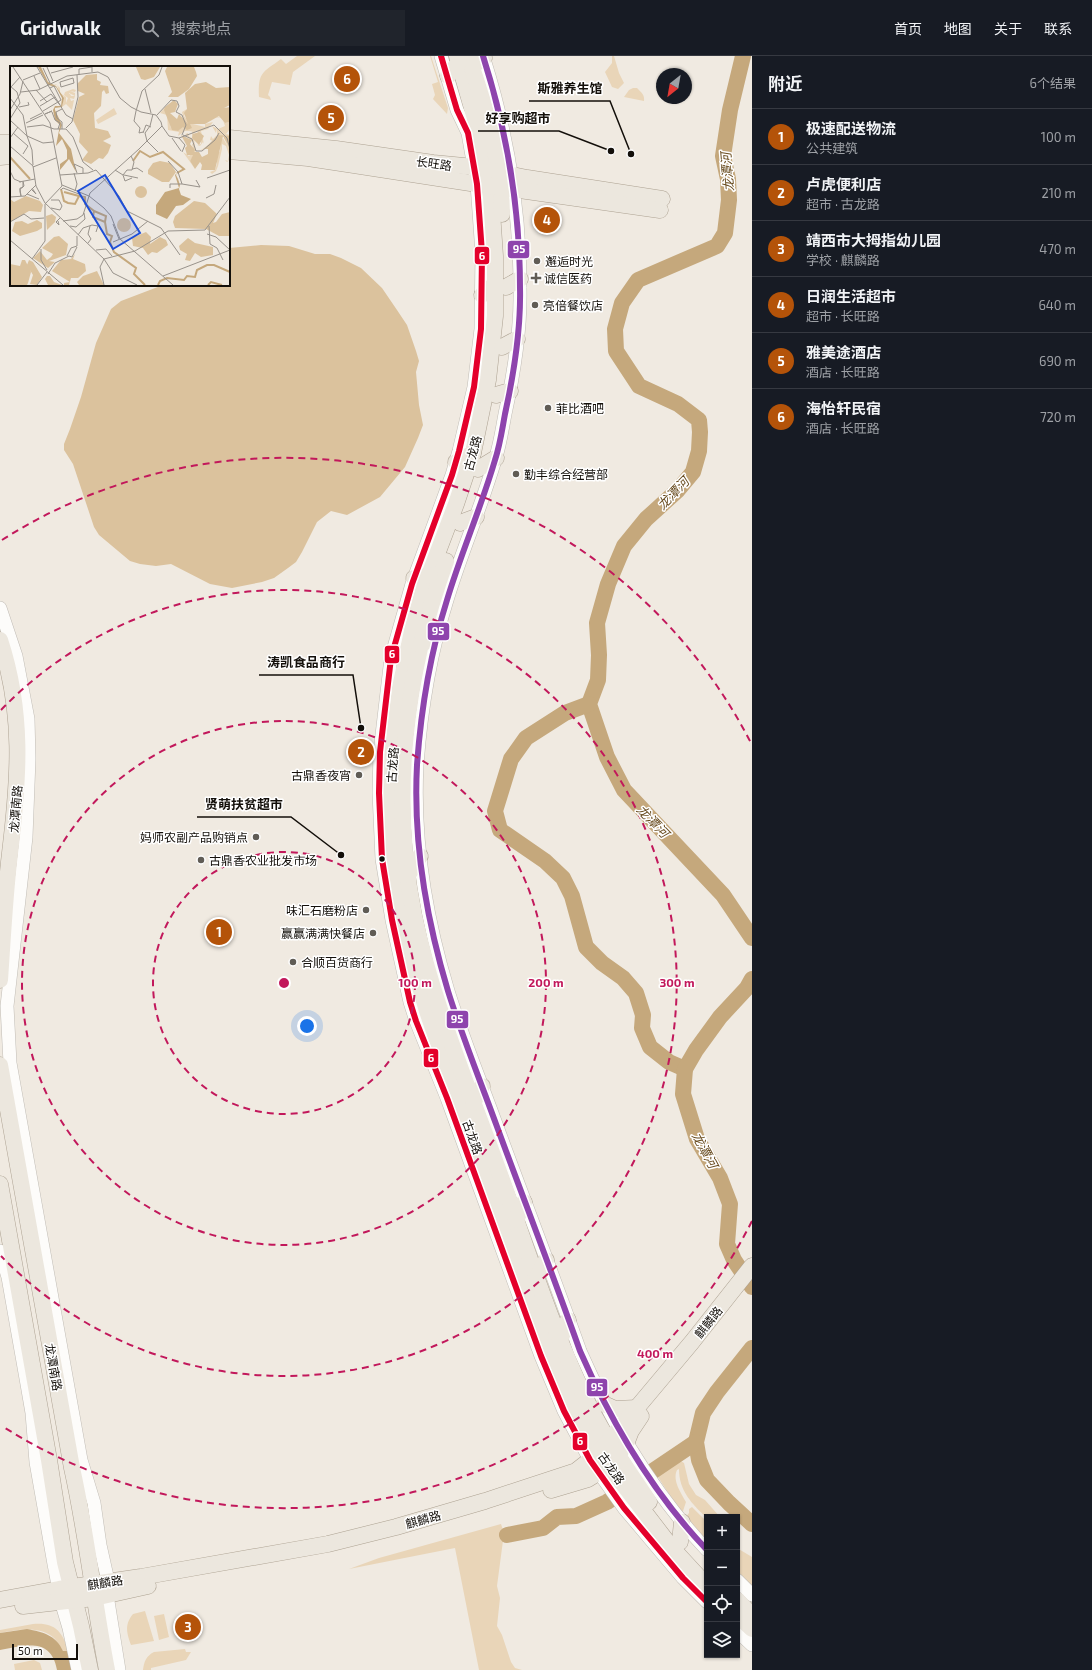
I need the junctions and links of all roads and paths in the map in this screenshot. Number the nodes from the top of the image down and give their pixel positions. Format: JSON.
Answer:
{"nodes":[{"id":1,"x":442,"y":56,"type":"edge"},
{"id":2,"x":471,"y":59,"type":"edge"},
{"id":3,"x":448,"y":76,"type":"junction"},
{"id":4,"x":230,"y":138,"type":"edge"},
{"id":5,"x":230,"y":151,"type":"edge"},
{"id":6,"x":10,"y":156,"type":"edge"},
{"id":7,"x":0,"y":157,"type":"edge"},
{"id":8,"x":494,"y":179,"type":"junction"},
{"id":9,"x":661,"y":204,"type":"dead end"},
{"id":10,"x":494,"y":240,"type":"junction"},
{"id":11,"x":482,"y":253,"type":"junction"},
{"id":12,"x":520,"y":279,"type":"junction"},
{"id":13,"x":501,"y":285,"type":"junction"},
{"id":14,"x":482,"y":295,"type":"junction"},
{"id":15,"x":495,"y":316,"type":"junction"},
{"id":16,"x":481,"y":329,"type":"junction"},
{"id":17,"x":517,"y":339,"type":"junction"},
{"id":18,"x":502,"y":347,"type":"junction"},
{"id":19,"x":491,"y":394,"type":"junction"},
{"id":20,"x":473,"y":453,"type":"junction"},
{"id":21,"x":496,"y":458,"type":"junction"},
{"id":22,"x":456,"y":462,"type":"junction"},
{"id":23,"x":478,"y":469,"type":"junction"},
{"id":24,"x":476,"y":517,"type":"junction"},
{"id":25,"x":456,"y":519,"type":"junction"},
{"id":26,"x":434,"y":521,"type":"junction"},
{"id":27,"x":414,"y":578,"type":"junction"},
{"id":28,"x":440,"y":579,"type":"junction"},
{"id":29,"x":0,"y":608,"type":"edge"},
{"id":30,"x":436,"y":636,"type":"junction"},
{"id":31,"x":0,"y":640,"type":"edge"},
{"id":32,"x":420,"y":645,"type":"junction"},
{"id":33,"x":418,"y":689,"type":"junction"},
{"id":34,"x":395,"y":725,"type":"junction"},
{"id":35,"x":382,"y":740,"type":"junction"},
{"id":36,"x":410,"y":813,"type":"junction"},
{"id":37,"x":420,"y":856,"type":"junction"},
{"id":38,"x":408,"y":875,"type":"junction"},
{"id":39,"x":0,"y":980,"type":"edge"},
{"id":40,"x":452,"y":1022,"type":"junction"},
{"id":41,"x":0,"y":1065,"type":"edge"},
{"id":42,"x":482,"y":1086,"type":"junction"},
{"id":43,"x":473,"y":1103,"type":"junction"},
{"id":44,"x":1,"y":1193,"type":"edge"},
{"id":45,"x":524,"y":1202,"type":"junction"},
{"id":46,"x":497,"y":1219,"type":"junction"},
{"id":47,"x":516,"y":1220,"type":"junction"},
{"id":48,"x":0,"y":1251,"type":"edge"},
{"id":49,"x":546,"y":1260,"type":"junction"},
{"id":50,"x":41,"y":1264,"type":"junction"},
{"id":51,"x":752,"y":1266,"type":"edge"},
{"id":52,"x":537,"y":1277,"type":"junction"},
{"id":53,"x":752,"y":1284,"type":"edge"},
{"id":54,"x":731,"y":1302,"type":"junction"},
{"id":55,"x":568,"y":1320,"type":"junction"},
{"id":56,"x":548,"y":1340,"type":"junction"},
{"id":57,"x":604,"y":1404,"type":"junction"},
{"id":58,"x":637,"y":1408,"type":"junction"},
{"id":59,"x":609,"y":1452,"type":"junction"},
{"id":60,"x":631,"y":1486,"type":"junction"},
{"id":61,"x":682,"y":1522,"type":"junction"},
{"id":62,"x":657,"y":1539,"type":"junction"},
{"id":63,"x":680,"y":1542,"type":"junction"},
{"id":64,"x":704,"y":1547,"type":"edge"},
{"id":65,"x":686,"y":1564,"type":"junction"},
{"id":66,"x":704,"y":1567,"type":"edge"},
{"id":67,"x":685,"y":1581,"type":"junction"},
{"id":68,"x":704,"y":1583,"type":"edge"},
{"id":69,"x":740,"y":1583,"type":"edge"},
{"id":70,"x":100,"y":1590,"type":"junction"},
{"id":71,"x":66,"y":1595,"type":"junction"},
{"id":72,"x":752,"y":1595,"type":"edge"},
{"id":73,"x":704,"y":1599,"type":"edge"},
{"id":74,"x":0,"y":1600,"type":"edge"},
{"id":75,"x":740,"y":1603,"type":"edge"},
{"id":76,"x":0,"y":1610,"type":"edge"},
{"id":77,"x":752,"y":1614,"type":"edge"},
{"id":78,"x":740,"y":1618,"type":"edge"},
{"id":79,"x":752,"y":1629,"type":"edge"},
{"id":80,"x":740,"y":1633,"type":"edge"},
{"id":81,"x":752,"y":1645,"type":"edge"},
{"id":82,"x":78,"y":1670,"type":"edge"},
{"id":83,"x":90,"y":1670,"type":"edge"},
{"id":84,"x":107,"y":1670,"type":"edge"},
{"id":85,"x":119,"y":1670,"type":"edge"}],
"edges":[{"from":1,"to":3,"type":"street"},
{"from":2,"to":3,"type":"main road"},
{"from":2,"to":8,"type":"main road","name":"古龙路"},
{"from":2,"to":8,"type":"main road","name":"古龙路"},
{"from":3,"to":8,"type":"street"},
{"from":4,"to":8,"type":"main road","name":"长旺路"},
{"from":5,"to":8,"type":"main road","name":"长旺路"},
{"from":6,"to":7,"type":"main road"},
{"from":8,"to":9,"type":"main road","name":"长旺路"},
{"from":8,"to":10,"type":"main road","name":"古龙路"},
{"from":8,"to":11,"type":"street"},
{"from":8,"to":12,"type":"street"},
{"from":8,"to":13,"type":"main road","name":"古龙路"},
{"from":10,"to":11,"type":"main road"},
{"from":10,"to":13,"type":"main road","name":"古龙路"},
{"from":11,"to":14,"type":"street"},
{"from":12,"to":13,"type":"main road"},
{"from":12,"to":17,"type":"street"},
{"from":13,"to":14,"type":"main road"},
{"from":13,"to":15,"type":"main road","name":"古龙路"},
{"from":13,"to":18,"type":"main road","name":"古龙路"},
{"from":14,"to":16,"type":"street"},
{"from":15,"to":16,"type":"main road"},
{"from":15,"to":19,"type":"main road","name":"古龙路"},
{"from":16,"to":19,"type":"street"},
{"from":17,"to":18,"type":"main road"},
{"from":17,"to":19,"type":"street"},
{"from":18,"to":19,"type":"main road","name":"古龙路"},
{"from":19,"to":20,"type":"main road","name":"古龙路"},
{"from":19,"to":21,"type":"street"},
{"from":19,"to":22,"type":"street"},
{"from":19,"to":23,"type":"main road","name":"古龙路"},
{"from":20,"to":22,"type":"main road"},
{"from":20,"to":25,"type":"main road","name":"古龙路"},
{"from":21,"to":23,"type":"main road"},
{"from":21,"to":24,"type":"street"},
{"from":22,"to":26,"type":"street"},
{"from":23,"to":25,"type":"main road","name":"古龙路"},
{"from":24,"to":25,"type":"main road"},
{"from":24,"to":28,"type":"street"},
{"from":25,"to":26,"type":"main road"},
{"from":25,"to":28,"type":"main road","name":"古龙路"},
{"from":26,"to":27,"type":"street"},
{"from":27,"to":28,"type":"main road"},
{"from":27,"to":35,"type":"street"},
{"from":28,"to":30,"type":"street"},
{"from":28,"to":32,"type":"main road","name":"古龙路"},
{"from":28,"to":34,"type":"main road","name":"古龙路"},
{"from":29,"to":50,"type":"street"},
{"from":30,"to":32,"type":"main road"},
{"from":30,"to":33,"type":"street"},
{"from":31,"to":39,"type":"main road","name":"龙潭南路"},
{"from":32,"to":33,"type":"main road","name":"古龙路"},
{"from":33,"to":36,"type":"main road","name":"古龙路"},
{"from":34,"to":35,"type":"main road"},
{"from":34,"to":46,"type":"main road","name":"古龙路"},
{"from":35,"to":46,"type":"street"},
{"from":36,"to":37,"type":"street"},
{"from":36,"to":38,"type":"main road","name":"古龙路"},
{"from":37,"to":38,"type":"main road"},
{"from":37,"to":40,"type":"street"},
{"from":38,"to":40,"type":"main road","name":"古龙路"},
{"from":40,"to":42,"type":"street"},
{"from":40,"to":43,"type":"main road","name":"古龙路"},
{"from":41,"to":50,"type":"main road","name":"龙潭南路"},
{"from":42,"to":43,"type":"main road"},
{"from":42,"to":45,"type":"street"},
{"from":43,"to":47,"type":"main road","name":"古龙路"},
{"from":44,"to":71,"type":"main road","name":"龙潭南路"},
{"from":45,"to":47,"type":"main road"},
{"from":45,"to":49,"type":"street"},
{"from":46,"to":56,"type":"main road","name":"古龙路"},
{"from":47,"to":52,"type":"main road","name":"古龙路"},
{"from":48,"to":71,"type":"street"},
{"from":49,"to":52,"type":"main road"},
{"from":49,"to":55,"type":"street"},
{"from":50,"to":70,"type":"main road","name":"龙潭南路"},
{"from":51,"to":54,"type":"main road","name":"麒麟路"},
{"from":52,"to":56,"type":"main road","name":"古龙路"},
{"from":53,"to":54,"type":"main road","name":"麒麟路"},
{"from":54,"to":58,"type":"main road","name":"麒麟路"},
{"from":54,"to":59,"type":"main road","name":"麒麟路"},
{"from":55,"to":56,"type":"main road"},
{"from":55,"to":57,"type":"street"},
{"from":56,"to":59,"type":"main road","name":"古龙路"},
{"from":56,"to":59,"type":"street"},
{"from":57,"to":58,"type":"main road"},
{"from":57,"to":59,"type":"street"},
{"from":58,"to":59,"type":"main road","name":"麒麟路"},
{"from":59,"to":60,"type":"main road","name":"古龙路"},
{"from":59,"to":60,"type":"street"},
{"from":59,"to":70,"type":"main road","name":"麒麟路"},
{"from":60,"to":61,"type":"street"},
{"from":60,"to":62,"type":"main road","name":"古龙路"},
{"from":60,"to":63,"type":"main road","name":"古龙路"},
{"from":61,"to":63,"type":"main road"},
{"from":61,"to":64,"type":"street"},
{"from":62,"to":65,"type":"main road","name":"古龙路"},
{"from":62,"to":67,"type":"street"},
{"from":63,"to":66,"type":"main road","name":"古龙路"},
{"from":65,"to":67,"type":"main road"},
{"from":65,"to":68,"type":"main road","name":"古龙路"},
{"from":67,"to":73,"type":"street"},
{"from":69,"to":72,"type":"street"},
{"from":70,"to":71,"type":"main road","name":"麒麟路"},
{"from":70,"to":84,"type":"main road","name":"龙潭南路"},
{"from":70,"to":85,"type":"street"},
{"from":71,"to":74,"type":"main road","name":"麒麟路"},
{"from":71,"to":76,"type":"main road","name":"麒麟路"},
{"from":71,"to":82,"type":"street"},
{"from":71,"to":83,"type":"main road","name":"龙潭南路"},
{"from":75,"to":77,"type":"main road"},
{"from":78,"to":79,"type":"main road"},
{"from":80,"to":81,"type":"street"}]}
